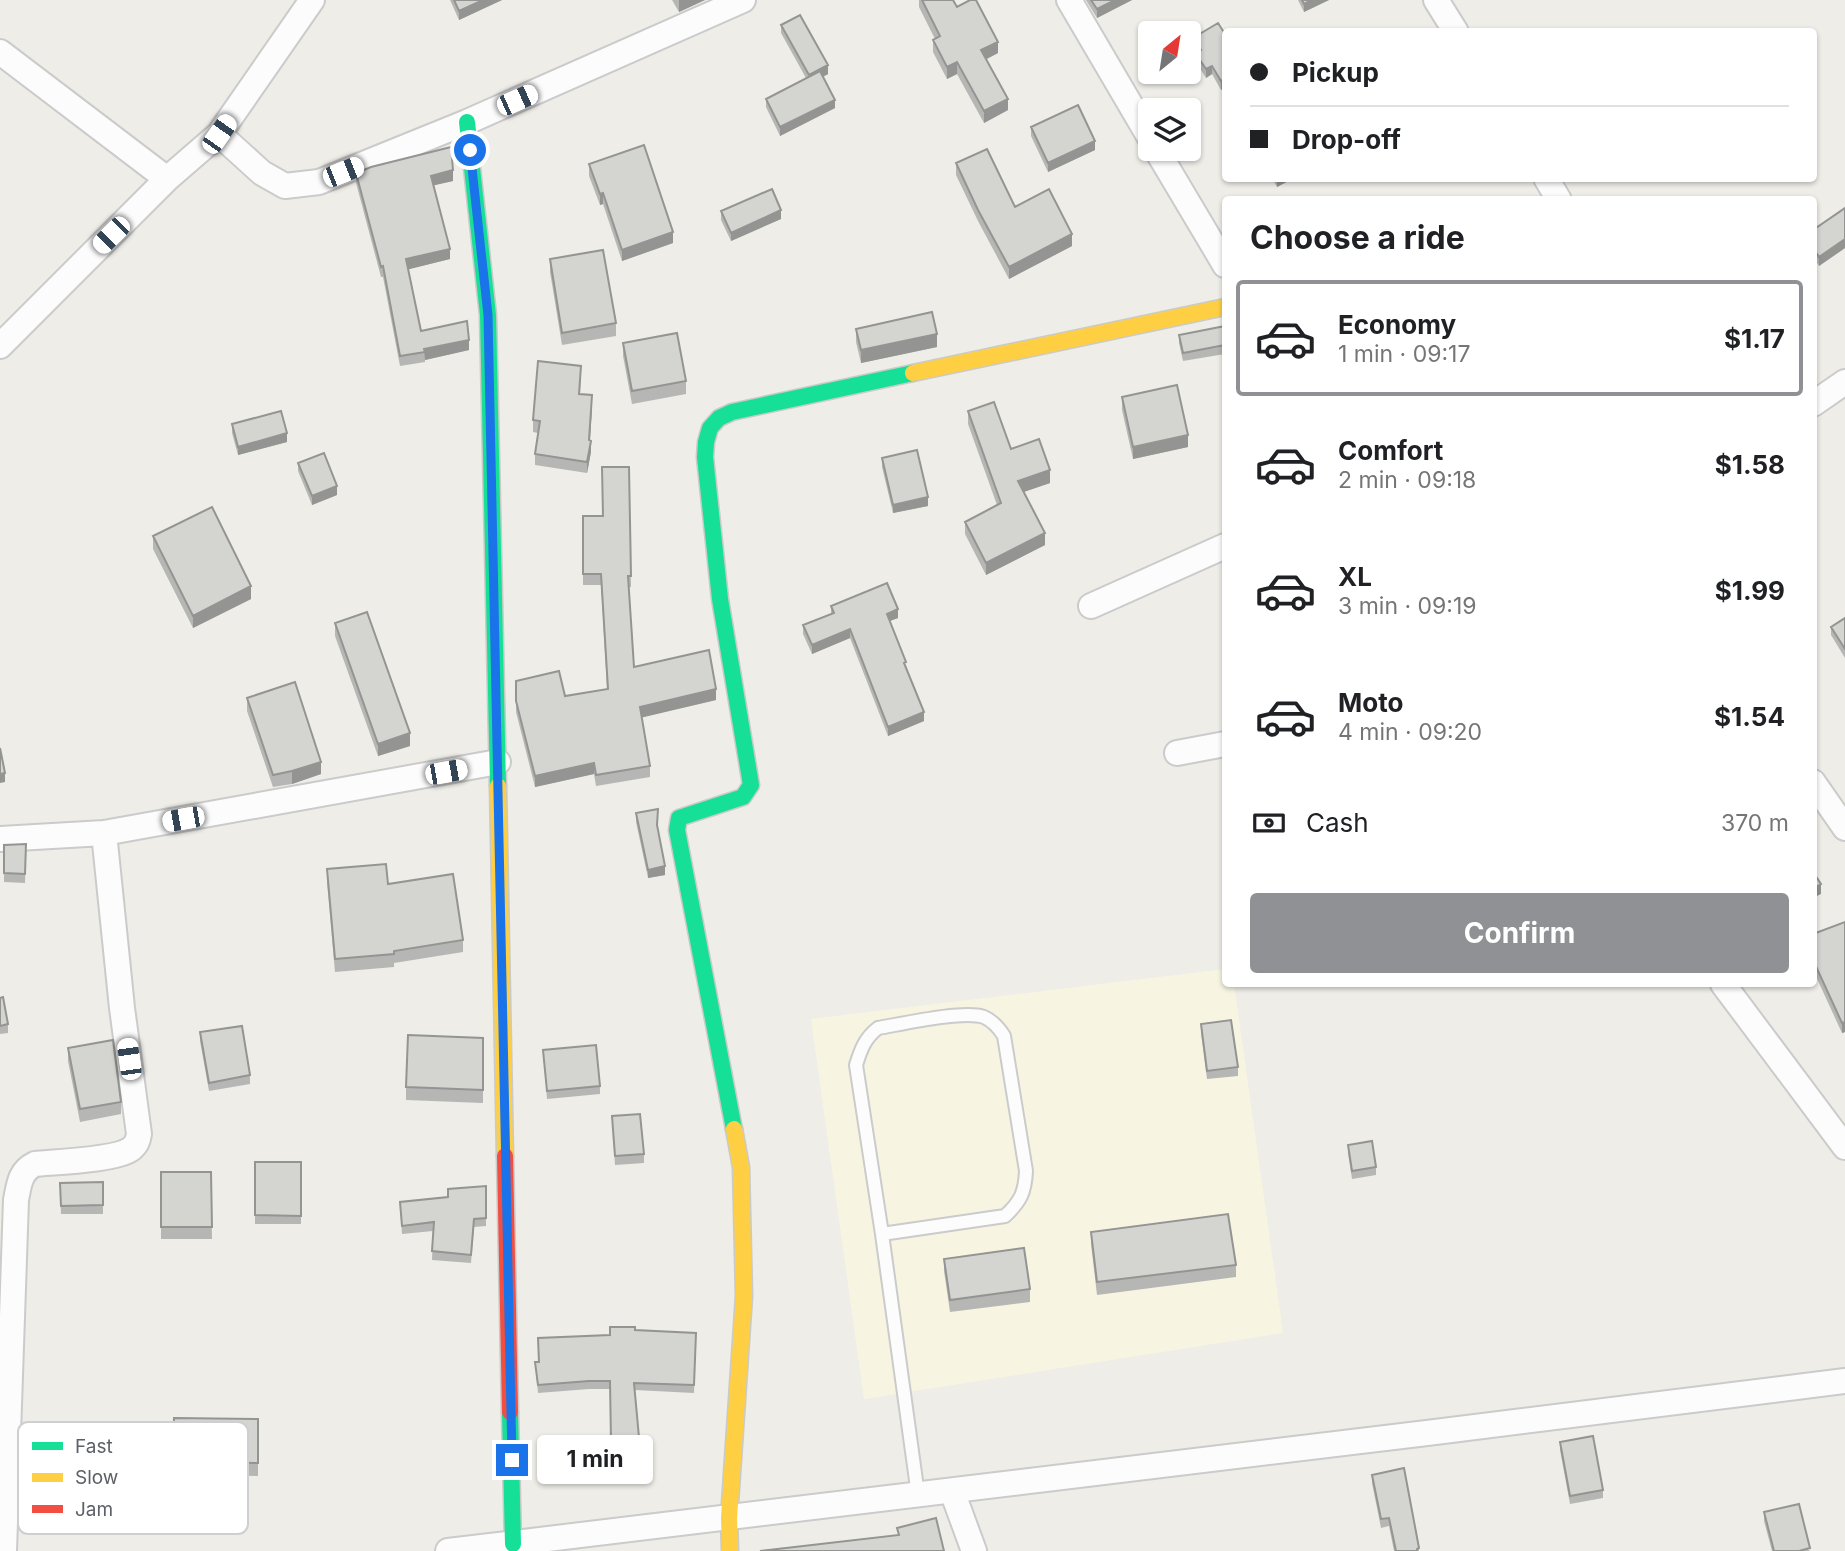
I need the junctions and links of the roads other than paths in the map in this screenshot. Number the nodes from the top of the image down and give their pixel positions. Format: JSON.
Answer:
{"nodes":[{"id":1,"x":312,"y":0,"type":"edge"},
{"id":2,"x":743,"y":0,"type":"edge"},
{"id":3,"x":1069,"y":0,"type":"edge"},
{"id":4,"x":1436,"y":0,"type":"edge"},
{"id":5,"x":1454,"y":28,"type":"edge"},
{"id":6,"x":0,"y":52,"type":"edge"},
{"id":7,"x":1138,"y":118,"type":"edge"},
{"id":8,"x":467,"y":122,"type":"junction"},
{"id":9,"x":219,"y":134,"type":"junction"},
{"id":10,"x":1163,"y":161,"type":"edge"},
{"id":11,"x":167,"y":179,"type":"junction"},
{"id":12,"x":1222,"y":260,"type":"edge"},
{"id":13,"x":1222,"y":308,"type":"edge"},
{"id":14,"x":0,"y":346,"type":"edge"},
{"id":15,"x":1845,"y":382,"type":"edge"},
{"id":16,"x":1817,"y":401,"type":"edge"},
{"id":17,"x":1222,"y":547,"type":"edge"},
{"id":18,"x":1091,"y":606,"type":"dead end"},
{"id":19,"x":1222,"y":745,"type":"edge"},
{"id":20,"x":1177,"y":753,"type":"dead end"},
{"id":21,"x":498,"y":762,"type":"junction"},
{"id":22,"x":1817,"y":788,"type":"edge"},
{"id":23,"x":1845,"y":828,"type":"edge"},
{"id":24,"x":104,"y":833,"type":"junction"},
{"id":25,"x":0,"y":839,"type":"edge"},
{"id":26,"x":1725,"y":987,"type":"edge"},
{"id":27,"x":1845,"y":1147,"type":"edge"},
{"id":28,"x":882,"y":1234,"type":"junction"},
{"id":29,"x":1845,"y":1381,"type":"edge"},
{"id":30,"x":952,"y":1491,"type":"junction"},
{"id":31,"x":918,"y":1495,"type":"junction"},
{"id":32,"x":729,"y":1518,"type":"junction"},
{"id":33,"x":513,"y":1544,"type":"junction"},
{"id":34,"x":1,"y":1551,"type":"edge"},
{"id":35,"x":449,"y":1551,"type":"edge"},
{"id":36,"x":730,"y":1551,"type":"edge"},
{"id":37,"x":974,"y":1551,"type":"edge"}],
"edges":[{"from":1,"to":9,"type":"street"},
{"from":2,"to":8,"type":"street"},
{"from":3,"to":7,"type":"street"},
{"from":4,"to":5,"type":"street"},
{"from":6,"to":11,"type":"street"},
{"from":8,"to":9,"type":"street"},
{"from":8,"to":21,"type":"street"},
{"from":9,"to":11,"type":"street"},
{"from":10,"to":12,"type":"street"},
{"from":11,"to":14,"type":"street"},
{"from":13,"to":32,"type":"street"},
{"from":15,"to":16,"type":"street"},
{"from":17,"to":18,"type":"street"},
{"from":19,"to":20,"type":"street"},
{"from":21,"to":24,"type":"street"},
{"from":21,"to":33,"type":"street"},
{"from":22,"to":23,"type":"street"},
{"from":24,"to":25,"type":"street"},
{"from":24,"to":34,"type":"street"},
{"from":26,"to":27,"type":"street"},
{"from":28,"to":28,"type":"lane"},
{"from":28,"to":31,"type":"lane"},
{"from":29,"to":30,"type":"street"},
{"from":30,"to":31,"type":"street"},
{"from":30,"to":37,"type":"street"},
{"from":31,"to":32,"type":"street"},
{"from":32,"to":33,"type":"street"},
{"from":32,"to":36,"type":"street"},
{"from":33,"to":35,"type":"street"}]}
